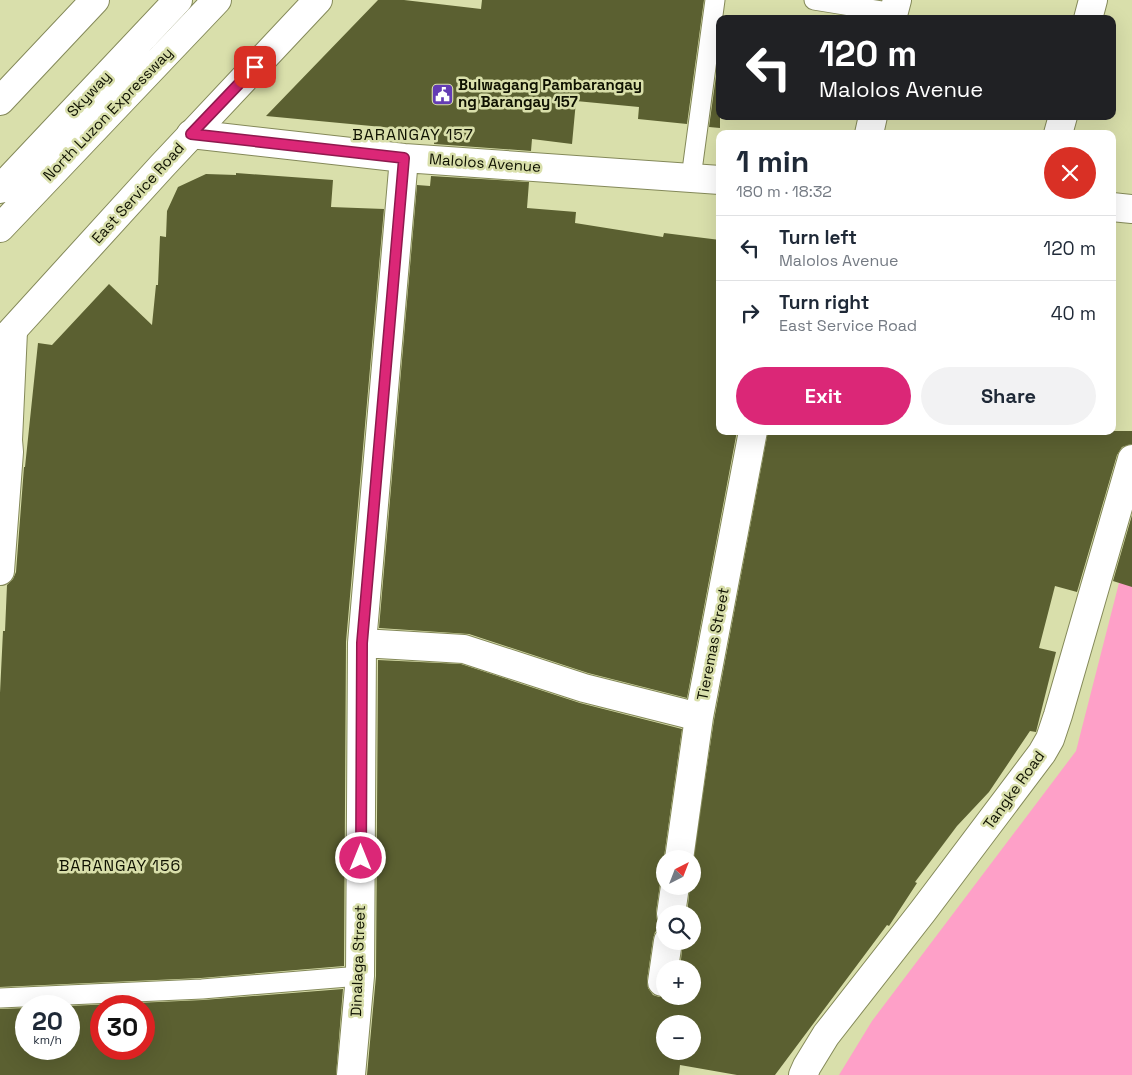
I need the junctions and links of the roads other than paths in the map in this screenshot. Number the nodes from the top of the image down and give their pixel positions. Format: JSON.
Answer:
{"nodes":[{"id":1,"x":71,"y":0,"type":"edge"},
{"id":2,"x":95,"y":0,"type":"edge"},
{"id":3,"x":178,"y":0,"type":"edge"},
{"id":4,"x":217,"y":0,"type":"edge"},
{"id":5,"x":318,"y":0,"type":"edge"},
{"id":6,"x":715,"y":0,"type":"edge"},
{"id":7,"x":814,"y":0,"type":"edge"},
{"id":8,"x":1093,"y":0,"type":"edge"},
{"id":9,"x":894,"y":10,"type":"edge"},
{"id":10,"x":1089,"y":15,"type":"edge"},
{"id":11,"x":0,"y":76,"type":"edge"},
{"id":12,"x":0,"y":101,"type":"edge"},
{"id":13,"x":191,"y":134,"type":"junction"},
{"id":14,"x":404,"y":158,"type":"junction"},
{"id":15,"x":691,"y":178,"type":"junction"},
{"id":16,"x":716,"y":180,"type":"edge"},
{"id":17,"x":0,"y":189,"type":"edge"},
{"id":18,"x":1116,"y":207,"type":"edge"},
{"id":19,"x":1132,"y":209,"type":"edge"},
{"id":20,"x":0,"y":228,"type":"edge"},
{"id":21,"x":7,"y":338,"type":"edge"},
{"id":22,"x":752,"y":435,"type":"edge"},
{"id":23,"x":1132,"y":459,"type":"edge"},
{"id":24,"x":0,"y":571,"type":"edge"},
{"id":25,"x":362,"y":643,"type":"junction"},
{"id":26,"x":698,"y":717,"type":"junction"},
{"id":27,"x":680,"y":850,"type":"edge"},
{"id":28,"x":360,"y":976,"type":"junction"},
{"id":29,"x":0,"y":998,"type":"edge"},
{"id":30,"x":351,"y":1075,"type":"edge"},
{"id":31,"x":803,"y":1075,"type":"edge"}],
"edges":[{"from":1,"to":11,"type":"main road"},
{"from":2,"to":12,"type":"main road"},
{"from":3,"to":17,"type":"main road","name":"Skyway"},
{"from":4,"to":20,"type":"main road","name":"North Luzon Expressway"},
{"from":5,"to":13,"type":"main road","name":"East Service Road"},
{"from":6,"to":15,"type":"lane"},
{"from":7,"to":9,"type":"lane"},
{"from":8,"to":10,"type":"main road"},
{"from":13,"to":14,"type":"main road","name":"Malolos Avenue"},
{"from":13,"to":21,"type":"main road","name":"East Service Road"},
{"from":14,"to":15,"type":"main road","name":"Malolos Avenue"},
{"from":14,"to":25,"type":"main road","name":"Dinalaga Street"},
{"from":15,"to":16,"type":"main road","name":"Malolos Avenue"},
{"from":18,"to":19,"type":"main road"},
{"from":21,"to":24,"type":"main road"},
{"from":22,"to":26,"type":"main road","name":"Tieremas Street"},
{"from":23,"to":31,"type":"main road","name":"Tangke Road"},
{"from":25,"to":26,"type":"main road"},
{"from":25,"to":28,"type":"main road","name":"Dinalaga Street"},
{"from":26,"to":27,"type":"main road","name":"Tieremas Street"},
{"from":28,"to":29,"type":"lane"},
{"from":28,"to":30,"type":"main road","name":"Dinalaga Street"}]}
